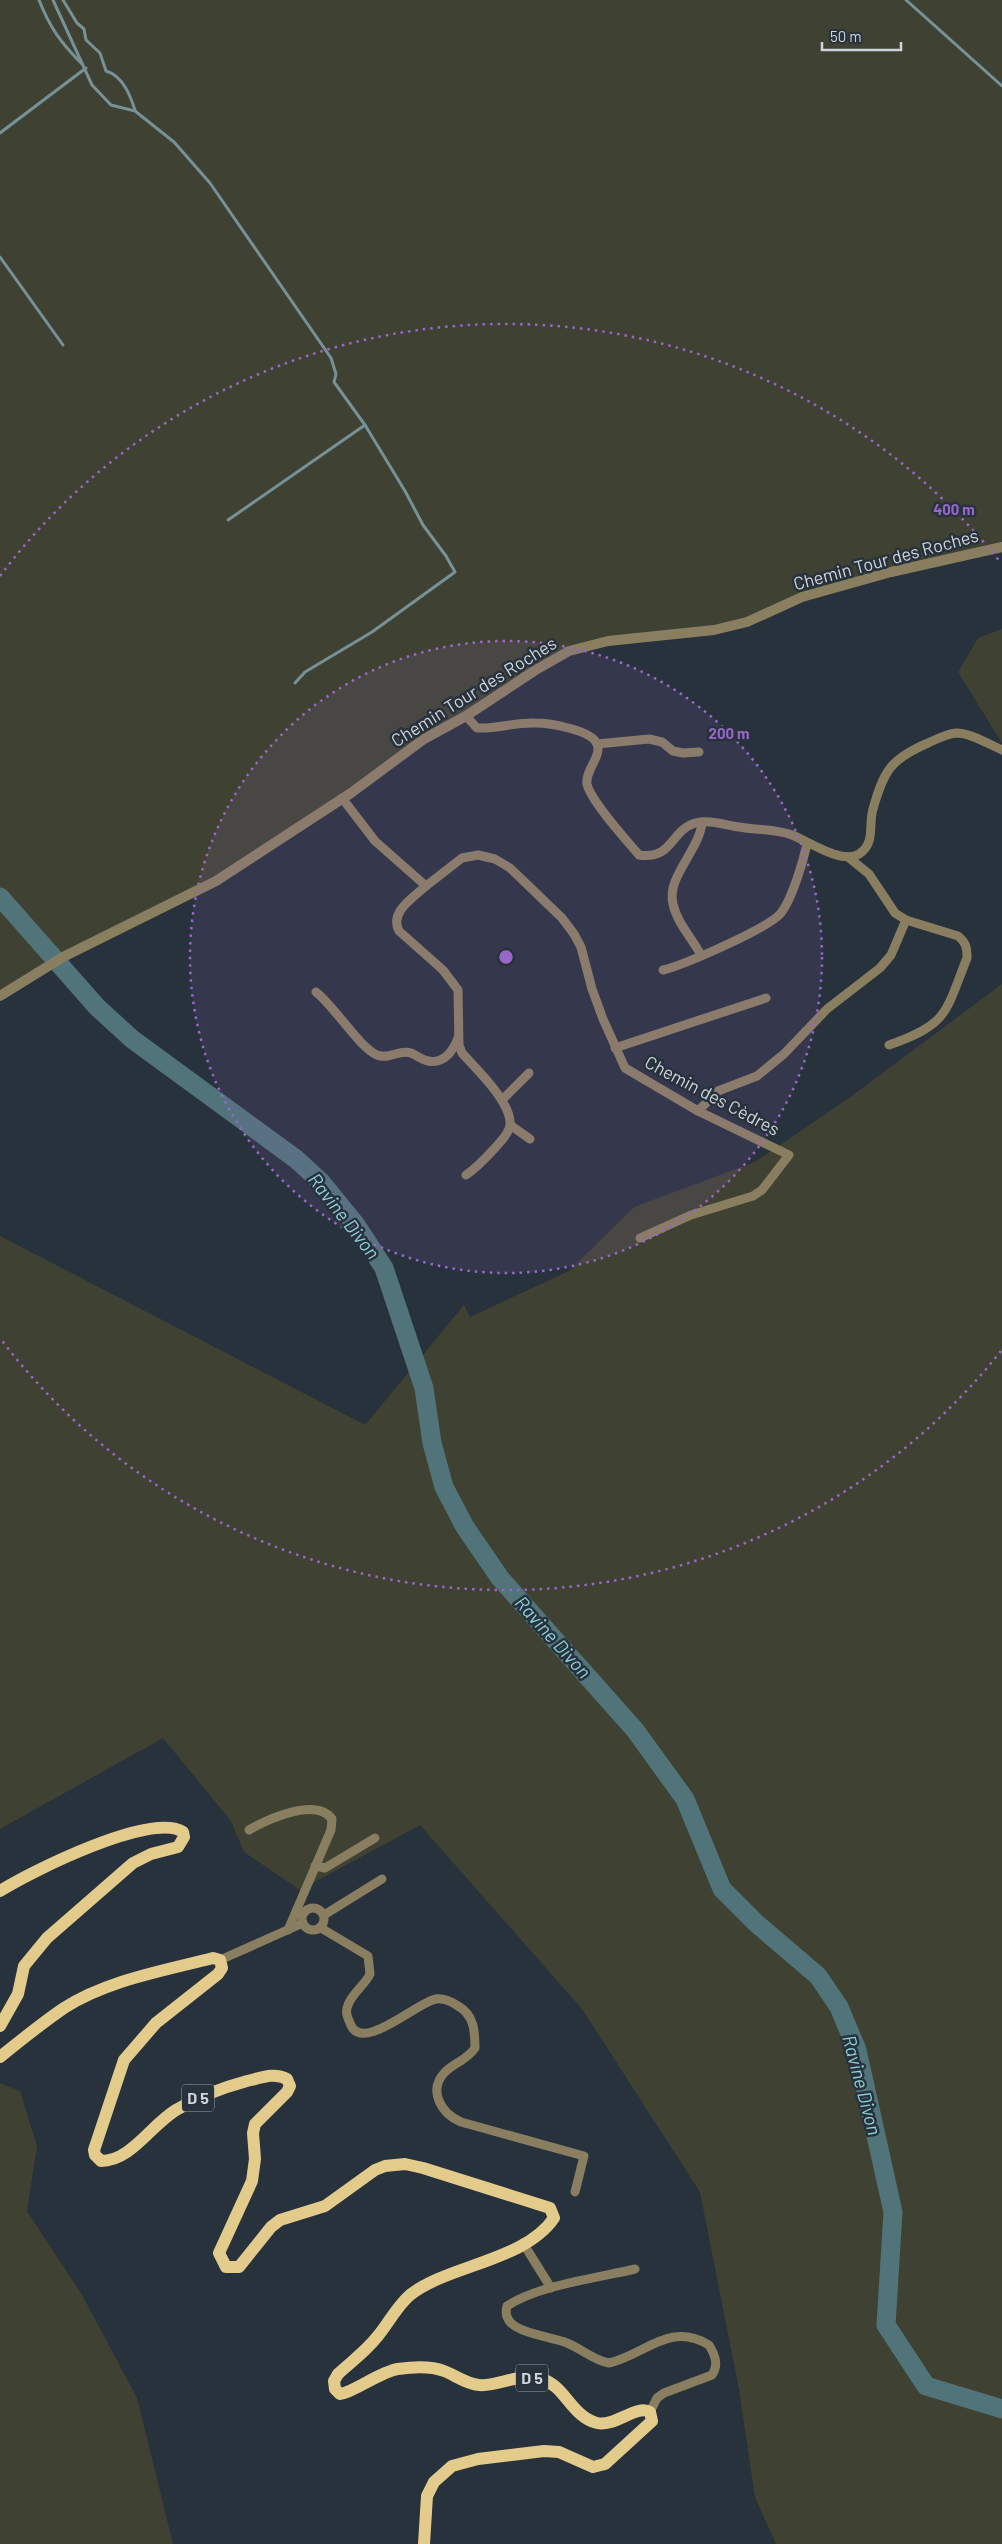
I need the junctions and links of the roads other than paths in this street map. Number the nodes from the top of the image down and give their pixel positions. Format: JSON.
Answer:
{"nodes":[{"id":1,"x":1002,"y":547,"type":"edge"},
{"id":2,"x":466,"y":716,"type":"junction"},
{"id":3,"x":598,"y":744,"type":"junction"},
{"id":4,"x":1002,"y":750,"type":"edge"},
{"id":5,"x":699,"y":752,"type":"dead end"},
{"id":6,"x":342,"y":798,"type":"junction"},
{"id":7,"x":702,"y":822,"type":"junction"},
{"id":8,"x":807,"y":844,"type":"junction"},
{"id":9,"x":848,"y":858,"type":"junction"},
{"id":10,"x":426,"y":886,"type":"junction"},
{"id":11,"x":906,"y":920,"type":"junction"},
{"id":12,"x":700,"y":955,"type":"junction"},
{"id":13,"x":663,"y":970,"type":"dead end"},
{"id":14,"x":316,"y":992,"type":"dead end"},
{"id":15,"x":0,"y":996,"type":"edge"},
{"id":16,"x":766,"y":998,"type":"dead end"},
{"id":17,"x":458,"y":1038,"type":"junction"},
{"id":18,"x":889,"y":1045,"type":"dead end"},
{"id":19,"x":615,"y":1048,"type":"junction"},
{"id":20,"x":529,"y":1073,"type":"dead end"},
{"id":21,"x":502,"y":1100,"type":"junction"},
{"id":22,"x":698,"y":1110,"type":"junction"},
{"id":23,"x":510,"y":1125,"type":"junction"},
{"id":24,"x":530,"y":1139,"type":"dead end"},
{"id":25,"x":466,"y":1175,"type":"dead end"},
{"id":26,"x":640,"y":1238,"type":"dead end"},
{"id":27,"x":249,"y":1830,"type":"dead end"},
{"id":28,"x":376,"y":1838,"type":"dead end"},
{"id":29,"x":315,"y":1866,"type":"junction"},
{"id":30,"x":382,"y":1879,"type":"dead end"},
{"id":31,"x":0,"y":1891,"type":"edge"},
{"id":32,"x":324,"y":1915,"type":"junction"},
{"id":33,"x":303,"y":1923,"type":"junction"},
{"id":34,"x":321,"y":1928,"type":"junction"},
{"id":35,"x":288,"y":1930,"type":"junction"},
{"id":36,"x":220,"y":1960,"type":"junction"},
{"id":37,"x":0,"y":2026,"type":"edge"},
{"id":38,"x":0,"y":2057,"type":"edge"},
{"id":39,"x":575,"y":2192,"type":"dead end"},
{"id":40,"x":524,"y":2243,"type":"junction"},
{"id":41,"x":635,"y":2269,"type":"dead end"},
{"id":42,"x":551,"y":2288,"type":"junction"},
{"id":43,"x":650,"y":2412,"type":"junction"},
{"id":44,"x":424,"y":2544,"type":"edge"}],
"edges":[{"from":1,"to":2,"type":"street","name":"Chemin Tour des Roches"},
{"from":2,"to":3,"type":"street"},
{"from":2,"to":6,"type":"street","name":"Chemin Tour des Roches"},
{"from":3,"to":5,"type":"street"},
{"from":3,"to":7,"type":"street"},
{"from":4,"to":9,"type":"street"},
{"from":6,"to":10,"type":"street"},
{"from":6,"to":15,"type":"street","name":"Chemin Tour des Roches"},
{"from":7,"to":8,"type":"street"},
{"from":7,"to":12,"type":"street"},
{"from":8,"to":9,"type":"street"},
{"from":8,"to":12,"type":"street"},
{"from":9,"to":11,"type":"street"},
{"from":10,"to":17,"type":"street","name":"Chemin des Cèdres"},
{"from":10,"to":19,"type":"street","name":"Chemin des Cèdres"},
{"from":11,"to":18,"type":"street"},
{"from":11,"to":22,"type":"street"},
{"from":12,"to":13,"type":"street"},
{"from":14,"to":17,"type":"street"},
{"from":16,"to":19,"type":"street"},
{"from":17,"to":21,"type":"street"},
{"from":19,"to":22,"type":"street","name":"Chemin des Cèdres"},
{"from":20,"to":21,"type":"street"},
{"from":21,"to":23,"type":"street"},
{"from":22,"to":26,"type":"street","name":"Chemin des Cèdres"},
{"from":23,"to":24,"type":"street"},
{"from":23,"to":25,"type":"street"},
{"from":27,"to":29,"type":"street"},
{"from":28,"to":29,"type":"street"},
{"from":29,"to":35,"type":"street"},
{"from":30,"to":32,"type":"street"},
{"from":31,"to":37,"type":"main road"},
{"from":32,"to":33,"type":"street"},
{"from":32,"to":34,"type":"street"},
{"from":33,"to":34,"type":"street"},
{"from":33,"to":35,"type":"street"},
{"from":34,"to":39,"type":"street"},
{"from":35,"to":36,"type":"street"},
{"from":36,"to":38,"type":"main road"},
{"from":36,"to":40,"type":"main road","number":"D 5"},
{"from":40,"to":42,"type":"street"},
{"from":40,"to":43,"type":"main road","number":"D 5"},
{"from":41,"to":42,"type":"street"},
{"from":42,"to":43,"type":"street"},
{"from":43,"to":44,"type":"main road"}]}
